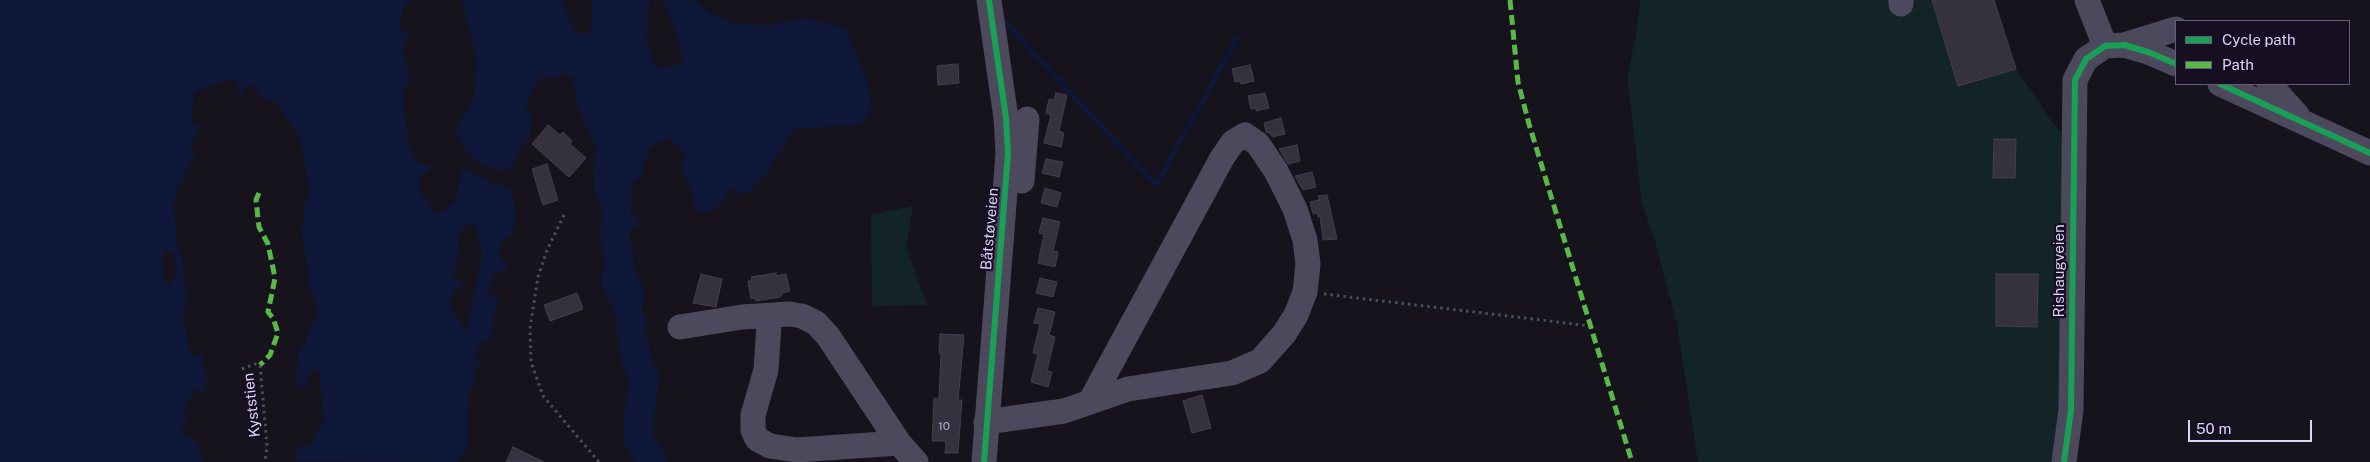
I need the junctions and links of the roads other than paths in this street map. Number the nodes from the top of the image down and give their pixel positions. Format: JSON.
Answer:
{"nodes":[{"id":1,"x":989,"y":0,"type":"edge"},
{"id":2,"x":2087,"y":0,"type":"edge"},
{"id":3,"x":2175,"y":29,"type":"edge"},
{"id":4,"x":2115,"y":45,"type":"junction"},
{"id":5,"x":2175,"y":64,"type":"edge"},
{"id":6,"x":2222,"y":85,"type":"edge"},
{"id":7,"x":2270,"y":85,"type":"edge"},
{"id":8,"x":1028,"y":119,"type":"dead end"},
{"id":9,"x":2304,"y":122,"type":"junction"},
{"id":10,"x":2370,"y":153,"type":"edge"},
{"id":11,"x":774,"y":315,"type":"junction"},
{"id":12,"x":680,"y":327,"type":"dead end"},
{"id":13,"x":1090,"y":402,"type":"junction"},
{"id":14,"x":993,"y":421,"type":"junction"},
{"id":15,"x":899,"y":443,"type":"junction"},
{"id":16,"x":916,"y":462,"type":"edge"},
{"id":17,"x":984,"y":462,"type":"edge"},
{"id":18,"x":2064,"y":462,"type":"edge"}],
"edges":[{"from":1,"to":14,"type":"street","name":"Båtstøveien"},
{"from":2,"to":4,"type":"street"},
{"from":3,"to":4,"type":"street"},
{"from":4,"to":5,"type":"street"},
{"from":4,"to":18,"type":"street","name":"Rishaugveien"},
{"from":6,"to":9,"type":"street"},
{"from":7,"to":9,"type":"street"},
{"from":8,"to":14,"type":"street"},
{"from":9,"to":10,"type":"street"},
{"from":11,"to":12,"type":"street"},
{"from":11,"to":15,"type":"street"},
{"from":11,"to":15,"type":"street"},
{"from":13,"to":13,"type":"street"},
{"from":13,"to":14,"type":"street"},
{"from":14,"to":17,"type":"street","name":"Båtstøveien"},
{"from":15,"to":16,"type":"street"}]}
